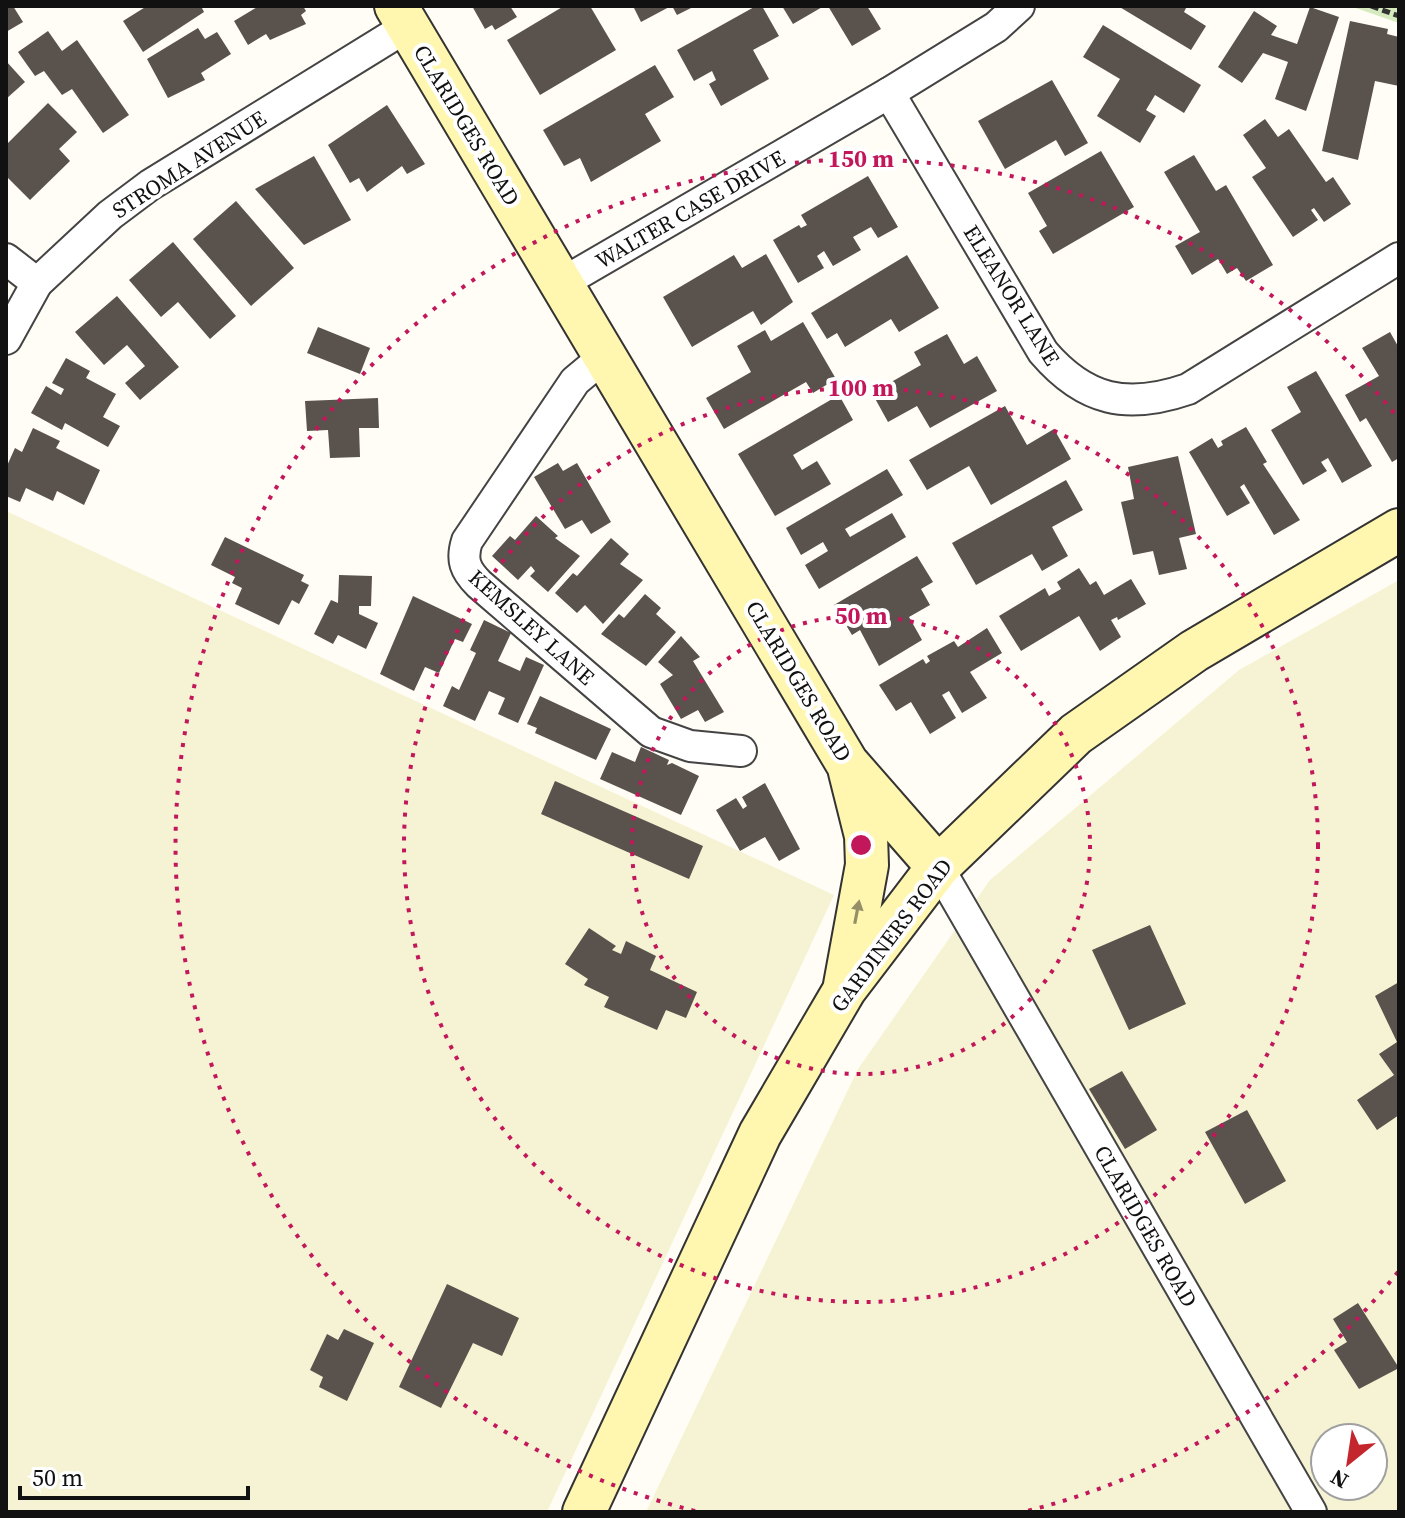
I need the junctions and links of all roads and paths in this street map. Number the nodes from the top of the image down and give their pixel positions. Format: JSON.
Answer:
{"nodes":[{"id":1,"x":1019,"y":6,"type":"edge"},
{"id":2,"x":1371,"y":6,"type":"edge"},
{"id":3,"x":402,"y":16,"type":"edge"},
{"id":4,"x":1399,"y":16,"type":"edge"},
{"id":5,"x":889,"y":93,"type":"junction"},
{"id":6,"x":1399,"y":258,"type":"edge"},
{"id":7,"x":6,"y":259,"type":"edge"},
{"id":8,"x":37,"y":283,"type":"junction"},
{"id":9,"x":562,"y":283,"type":"junction"},
{"id":10,"x":6,"y":339,"type":"edge"},
{"id":11,"x":605,"y":356,"type":"junction"},
{"id":12,"x":1399,"y":530,"type":"edge"},
{"id":13,"x":741,"y":751,"type":"dead end"},
{"id":14,"x":847,"y":763,"type":"junction"},
{"id":15,"x":938,"y":867,"type":"junction"},
{"id":16,"x":845,"y":989,"type":"junction"},
{"id":17,"x":584,"y":1512,"type":"edge"},
{"id":18,"x":1311,"y":1512,"type":"edge"}],
"edges":[{"from":1,"to":5,"type":"street","name":"WALTER CASE DRIVE"},
{"from":2,"to":4,"type":"path"},
{"from":3,"to":8,"type":"street","name":"STROMA AVENUE"},
{"from":3,"to":9,"type":"street","name":"CLARIDGES ROAD"},
{"from":5,"to":6,"type":"street","name":"ELEANOR LANE"},
{"from":5,"to":9,"type":"street","name":"WALTER CASE DRIVE"},
{"from":7,"to":8,"type":"street"},
{"from":8,"to":10,"type":"street","name":"STROMA AVENUE"},
{"from":9,"to":11,"type":"street","name":"CLARIDGES ROAD"},
{"from":11,"to":13,"type":"street","name":"KEMSLEY LANE"},
{"from":11,"to":14,"type":"street","name":"CLARIDGES ROAD"},
{"from":12,"to":15,"type":"street","name":"GARDINERS ROAD"},
{"from":14,"to":15,"type":"street","name":"CLARIDGES ROAD"},
{"from":16,"to":14,"type":"street","one_way":true},
{"from":15,"to":16,"type":"street","name":"GARDINERS ROAD"},
{"from":15,"to":18,"type":"street","name":"CLARIDGES ROAD"},
{"from":16,"to":17,"type":"street","name":"GARDINERS ROAD"}]}
